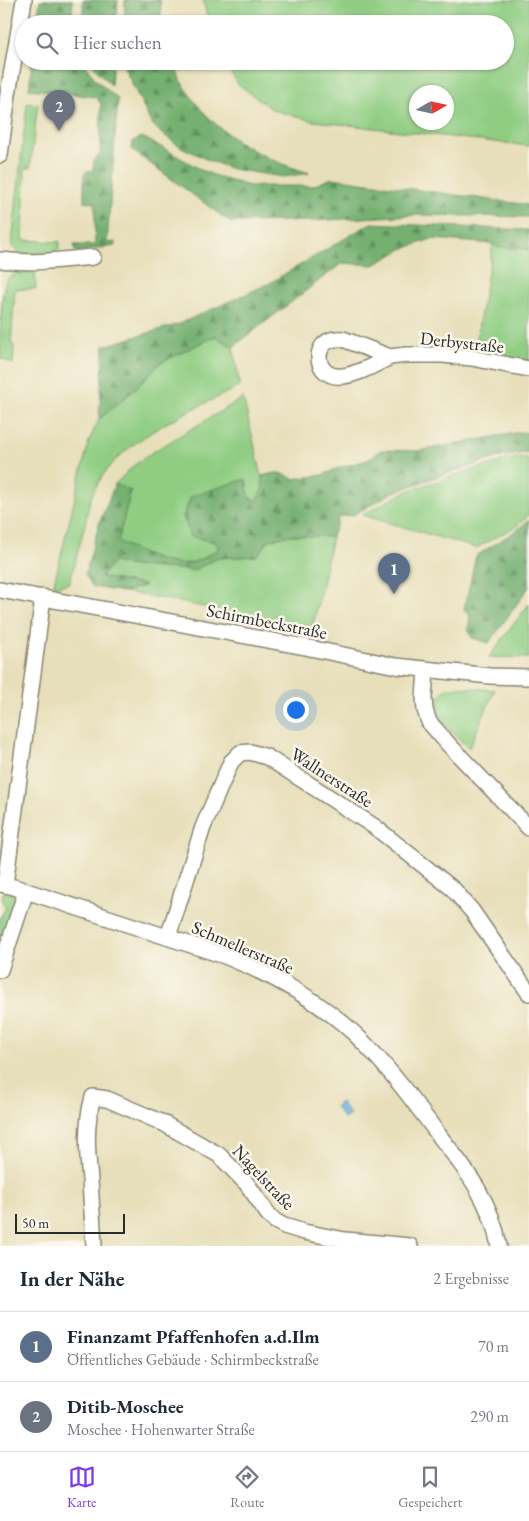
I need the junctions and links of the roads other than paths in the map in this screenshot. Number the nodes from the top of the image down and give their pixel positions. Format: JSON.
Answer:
{"nodes":[{"id":1,"x":24,"y":0,"type":"edge"},
{"id":2,"x":21,"y":15,"type":"edge"},
{"id":3,"x":15,"y":53,"type":"edge"},
{"id":4,"x":0,"y":155,"type":"edge"},
{"id":5,"x":93,"y":256,"type":"dead end"},
{"id":6,"x":0,"y":260,"type":"edge"},
{"id":7,"x":390,"y":357,"type":"dead end"},
{"id":8,"x":529,"y":369,"type":"edge"},
{"id":9,"x":0,"y":590,"type":"edge"},
{"id":10,"x":43,"y":597,"type":"junction"},
{"id":11,"x":426,"y":670,"type":"junction"},
{"id":12,"x":529,"y":677,"type":"edge"},
{"id":13,"x":529,"y":828,"type":"edge"},
{"id":14,"x":3,"y":885,"type":"edge"},
{"id":15,"x":26,"y":891,"type":"junction"},
{"id":16,"x":168,"y":937,"type":"junction"},
{"id":17,"x":0,"y":970,"type":"edge"},
{"id":18,"x":529,"y":993,"type":"edge"},
{"id":19,"x":94,"y":1246,"type":"edge"},
{"id":20,"x":410,"y":1246,"type":"edge"},
{"id":21,"x":499,"y":1246,"type":"edge"}],
"edges":[{"from":1,"to":2,"type":"street"},
{"from":3,"to":4,"type":"street"},
{"from":5,"to":6,"type":"street"},
{"from":7,"to":8,"type":"street","name":"Derbystraße"},
{"from":9,"to":10,"type":"street","name":"Schirmbeckstraße"},
{"from":10,"to":11,"type":"street","name":"Schirmbeckstraße"},
{"from":10,"to":14,"type":"street"},
{"from":11,"to":12,"type":"street","name":"Schirmbeckstraße"},
{"from":11,"to":13,"type":"street"},
{"from":14,"to":15,"type":"street","name":"Schmellerstraße"},
{"from":15,"to":16,"type":"street","name":"Schmellerstraße"},
{"from":15,"to":17,"type":"street"},
{"from":16,"to":18,"type":"street","name":"Wallnerstraße"},
{"from":16,"to":21,"type":"street","name":"Schmellerstraße"},
{"from":19,"to":20,"type":"street","name":"Nagelstraße"}]}
